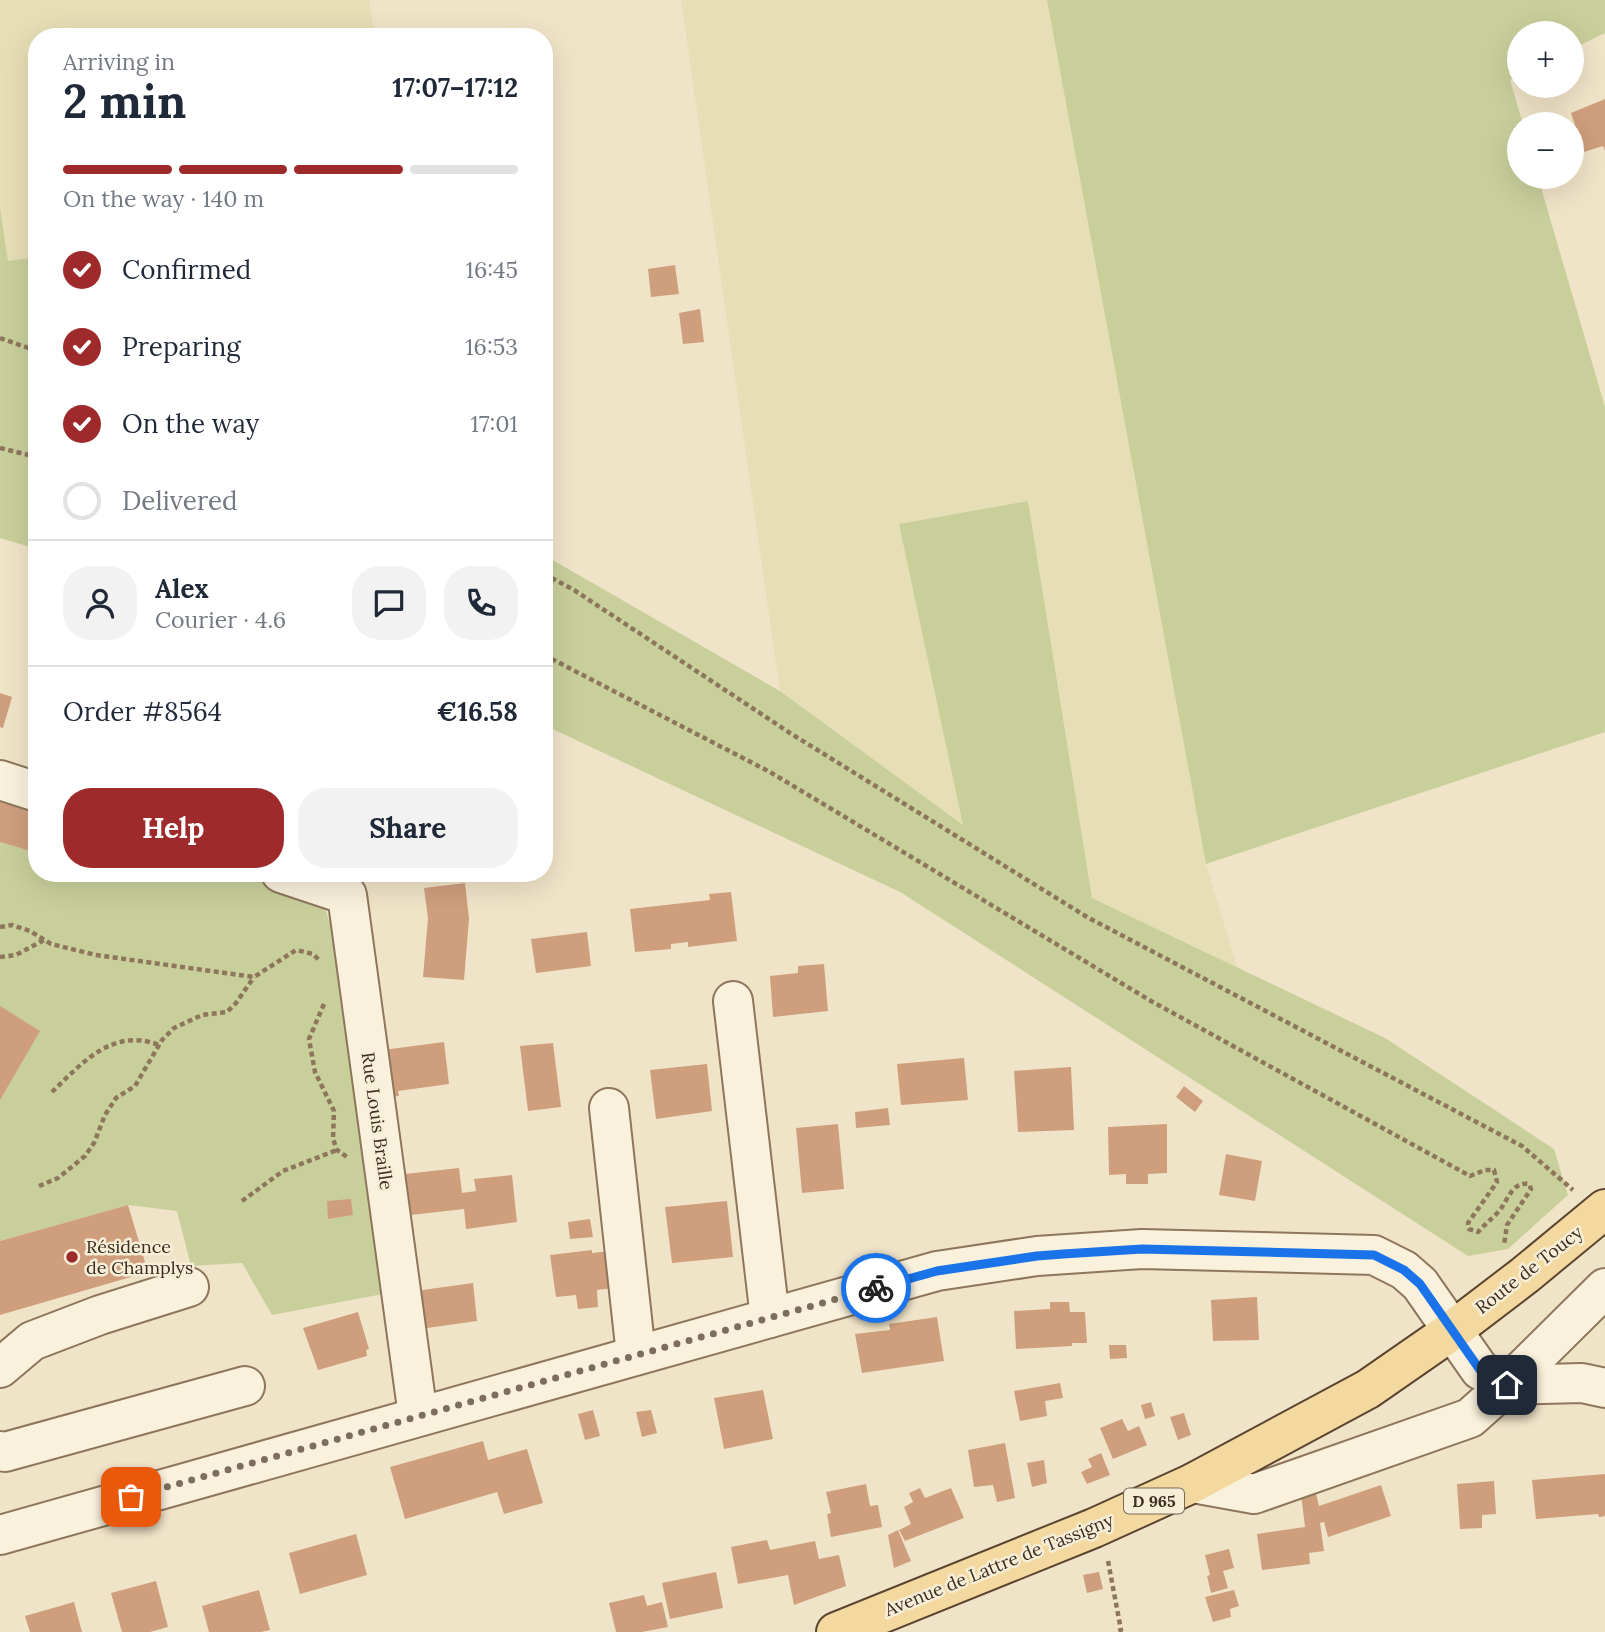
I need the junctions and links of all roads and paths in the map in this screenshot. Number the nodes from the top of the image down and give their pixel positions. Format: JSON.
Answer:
{"nodes":[{"id":1,"x":0,"y":338,"type":"edge"},
{"id":2,"x":28,"y":348,"type":"edge"},
{"id":3,"x":0,"y":448,"type":"edge"},
{"id":4,"x":28,"y":455,"type":"edge"},
{"id":5,"x":553,"y":579,"type":"edge"},
{"id":6,"x":553,"y":660,"type":"edge"},
{"id":7,"x":0,"y":780,"type":"edge"},
{"id":8,"x":28,"y":789,"type":"edge"},
{"id":9,"x":308,"y":882,"type":"edge"},
{"id":10,"x":0,"y":927,"type":"edge"},
{"id":11,"x":45,"y":940,"type":"junction"},
{"id":12,"x":0,"y":957,"type":"edge"},
{"id":13,"x":327,"y":969,"type":"dead end"},
{"id":14,"x":254,"y":977,"type":"junction"},
{"id":15,"x":326,"y":1000,"type":"dead end"},
{"id":16,"x":733,"y":1001,"type":"dead end"},
{"id":17,"x":159,"y":1045,"type":"junction"},
{"id":18,"x":52,"y":1092,"type":"dead end"},
{"id":19,"x":610,"y":1108,"type":"dead end"},
{"id":20,"x":337,"y":1150,"type":"junction"},
{"id":21,"x":353,"y":1162,"type":"dead end"},
{"id":22,"x":39,"y":1186,"type":"dead end"},
{"id":23,"x":242,"y":1201,"type":"dead end"},
{"id":24,"x":1603,"y":1211,"type":"edge"},
{"id":25,"x":1525,"y":1275,"type":"junction"},
{"id":26,"x":189,"y":1287,"type":"dead end"},
{"id":27,"x":1605,"y":1288,"type":"edge"},
{"id":28,"x":771,"y":1318,"type":"junction"},
{"id":29,"x":1453,"y":1330,"type":"junction"},
{"id":30,"x":636,"y":1355,"type":"junction"},
{"id":31,"x":0,"y":1368,"type":"edge"},
{"id":32,"x":1507,"y":1385,"type":"junction"},
{"id":33,"x":244,"y":1386,"type":"dead end"},
{"id":34,"x":1605,"y":1388,"type":"edge"},
{"id":35,"x":418,"y":1416,"type":"junction"},
{"id":36,"x":0,"y":1451,"type":"edge"},
{"id":37,"x":1193,"y":1483,"type":"junction"},
{"id":38,"x":1094,"y":1528,"type":"junction"},
{"id":39,"x":0,"y":1535,"type":"edge"},
{"id":40,"x":836,"y":1632,"type":"edge"},
{"id":41,"x":1115,"y":1632,"type":"edge"}],
"edges":[{"from":1,"to":2,"type":"path"},
{"from":3,"to":4,"type":"path"},
{"from":5,"to":24,"type":"path"},
{"from":6,"to":25,"type":"path"},
{"from":7,"to":8,"type":"street"},
{"from":9,"to":35,"type":"street","name":"Rue Louis Braille"},
{"from":10,"to":11,"type":"path"},
{"from":11,"to":12,"type":"path"},
{"from":11,"to":14,"type":"path"},
{"from":13,"to":14,"type":"path"},
{"from":14,"to":17,"type":"path"},
{"from":15,"to":20,"type":"path"},
{"from":16,"to":28,"type":"street"},
{"from":17,"to":18,"type":"path"},
{"from":17,"to":22,"type":"path"},
{"from":19,"to":30,"type":"street"},
{"from":20,"to":21,"type":"path"},
{"from":20,"to":23,"type":"path"},
{"from":24,"to":25,"type":"main road","name":"Route de Toucy","number":"D 965"},
{"from":25,"to":29,"type":"main road","name":"Route de Toucy","number":"D 965"},
{"from":26,"to":31,"type":"street"},
{"from":27,"to":32,"type":"street"},
{"from":28,"to":29,"type":"street"},
{"from":28,"to":30,"type":"street"},
{"from":29,"to":32,"type":"street"},
{"from":29,"to":37,"type":"main road","name":"Avenue de Lattre de Tassigny","number":"D 965"},
{"from":30,"to":35,"type":"street"},
{"from":32,"to":34,"type":"street"},
{"from":32,"to":37,"type":"street"},
{"from":33,"to":36,"type":"street"},
{"from":35,"to":39,"type":"street"},
{"from":37,"to":38,"type":"main road","name":"Avenue de Lattre de Tassigny","number":"D 965"},
{"from":38,"to":40,"type":"main road","name":"Avenue de Lattre de Tassigny","number":"D 965"},
{"from":38,"to":41,"type":"path"}]}
